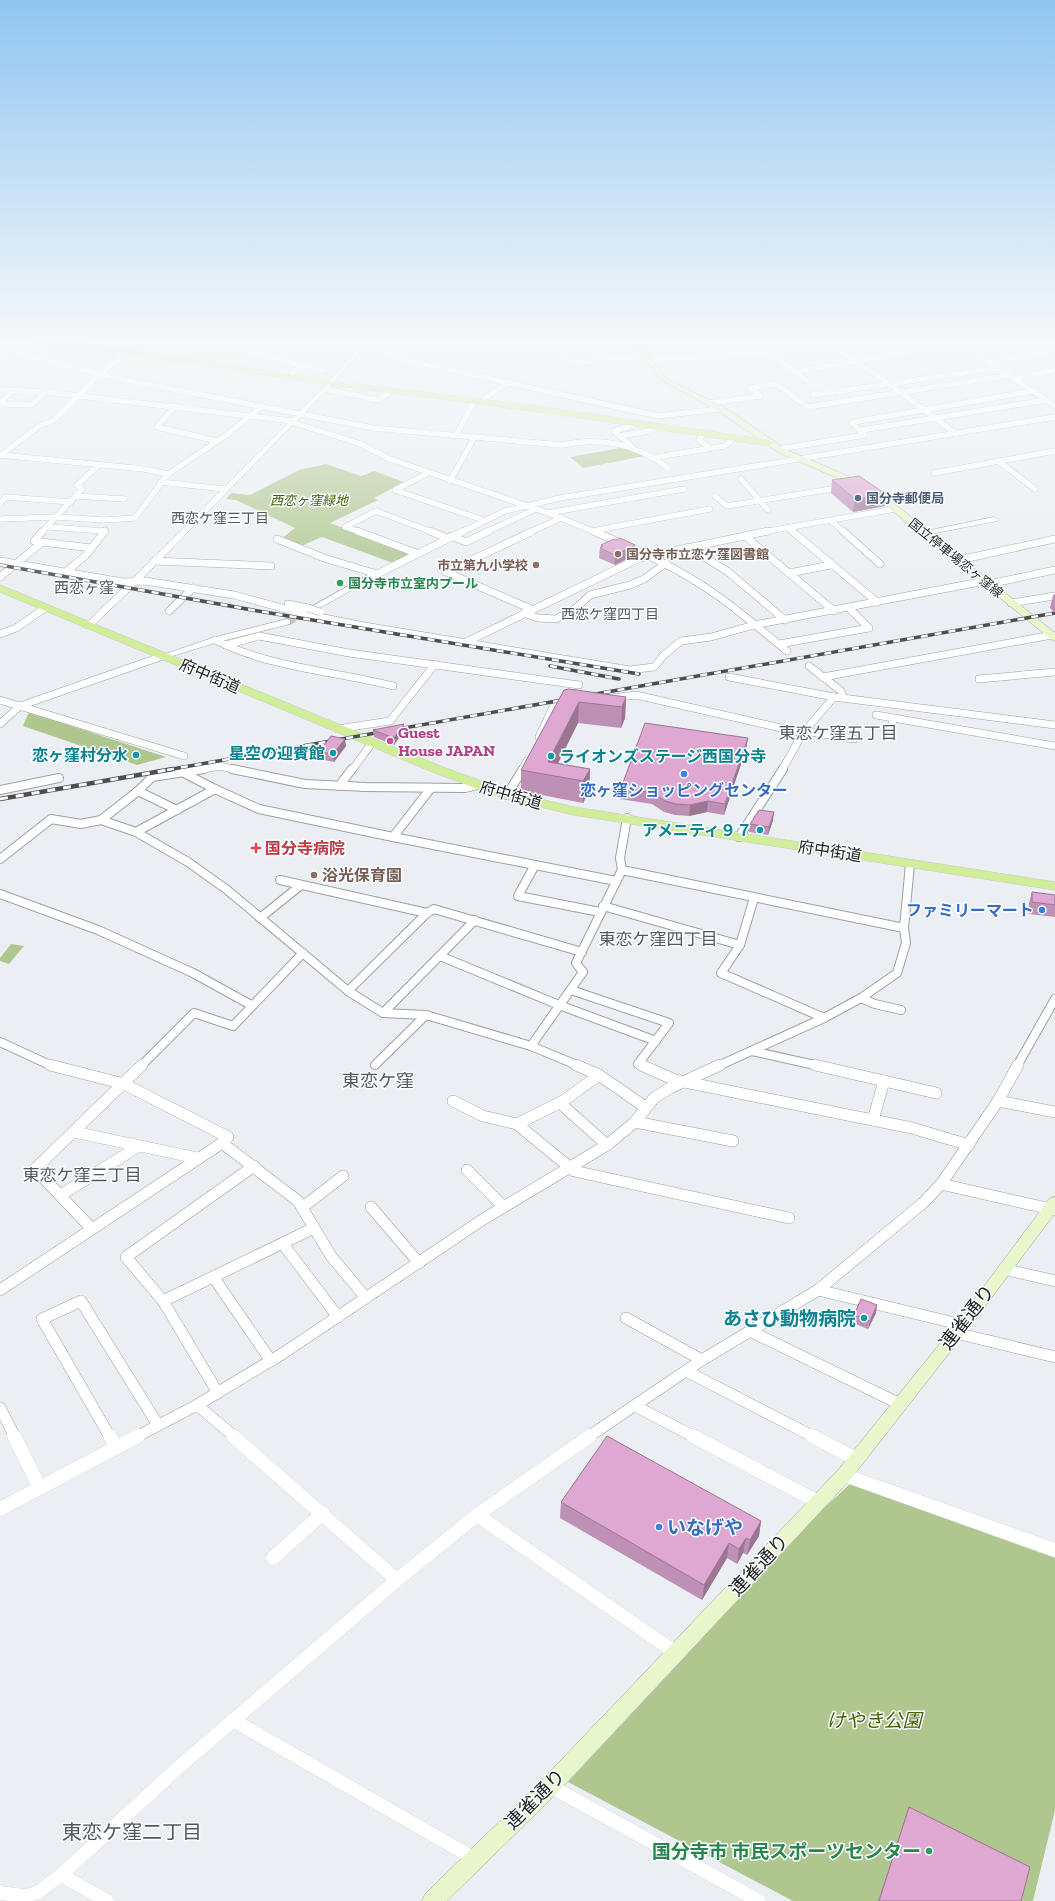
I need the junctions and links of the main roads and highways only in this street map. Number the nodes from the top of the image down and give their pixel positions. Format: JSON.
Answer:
{"nodes":[{"id":1,"x":681,"y":431,"type":"edge"},
{"id":2,"x":699,"y":431,"type":"edge"},
{"id":3,"x":752,"y":431,"type":"edge"},
{"id":4,"x":769,"y":443,"type":"junction"},
{"id":5,"x":0,"y":588,"type":"edge"},
{"id":6,"x":1052,"y":633,"type":"edge"},
{"id":7,"x":1055,"y":886,"type":"edge"},
{"id":8,"x":1053,"y":1207,"type":"edge"},
{"id":9,"x":432,"y":1901,"type":"edge"}],
"edges":[{"from":1,"to":4,"type":"main road"},
{"from":2,"to":4,"type":"main road"},
{"from":3,"to":4,"type":"main road","name":"国立停車場恋ヶ窪線"},
{"from":4,"to":6,"type":"main road","name":"国立停車場恋ヶ窪線"},
{"from":5,"to":7,"type":"main road","name":"府中街道"},
{"from":8,"to":9,"type":"main road","name":"連雀通り"}]}
